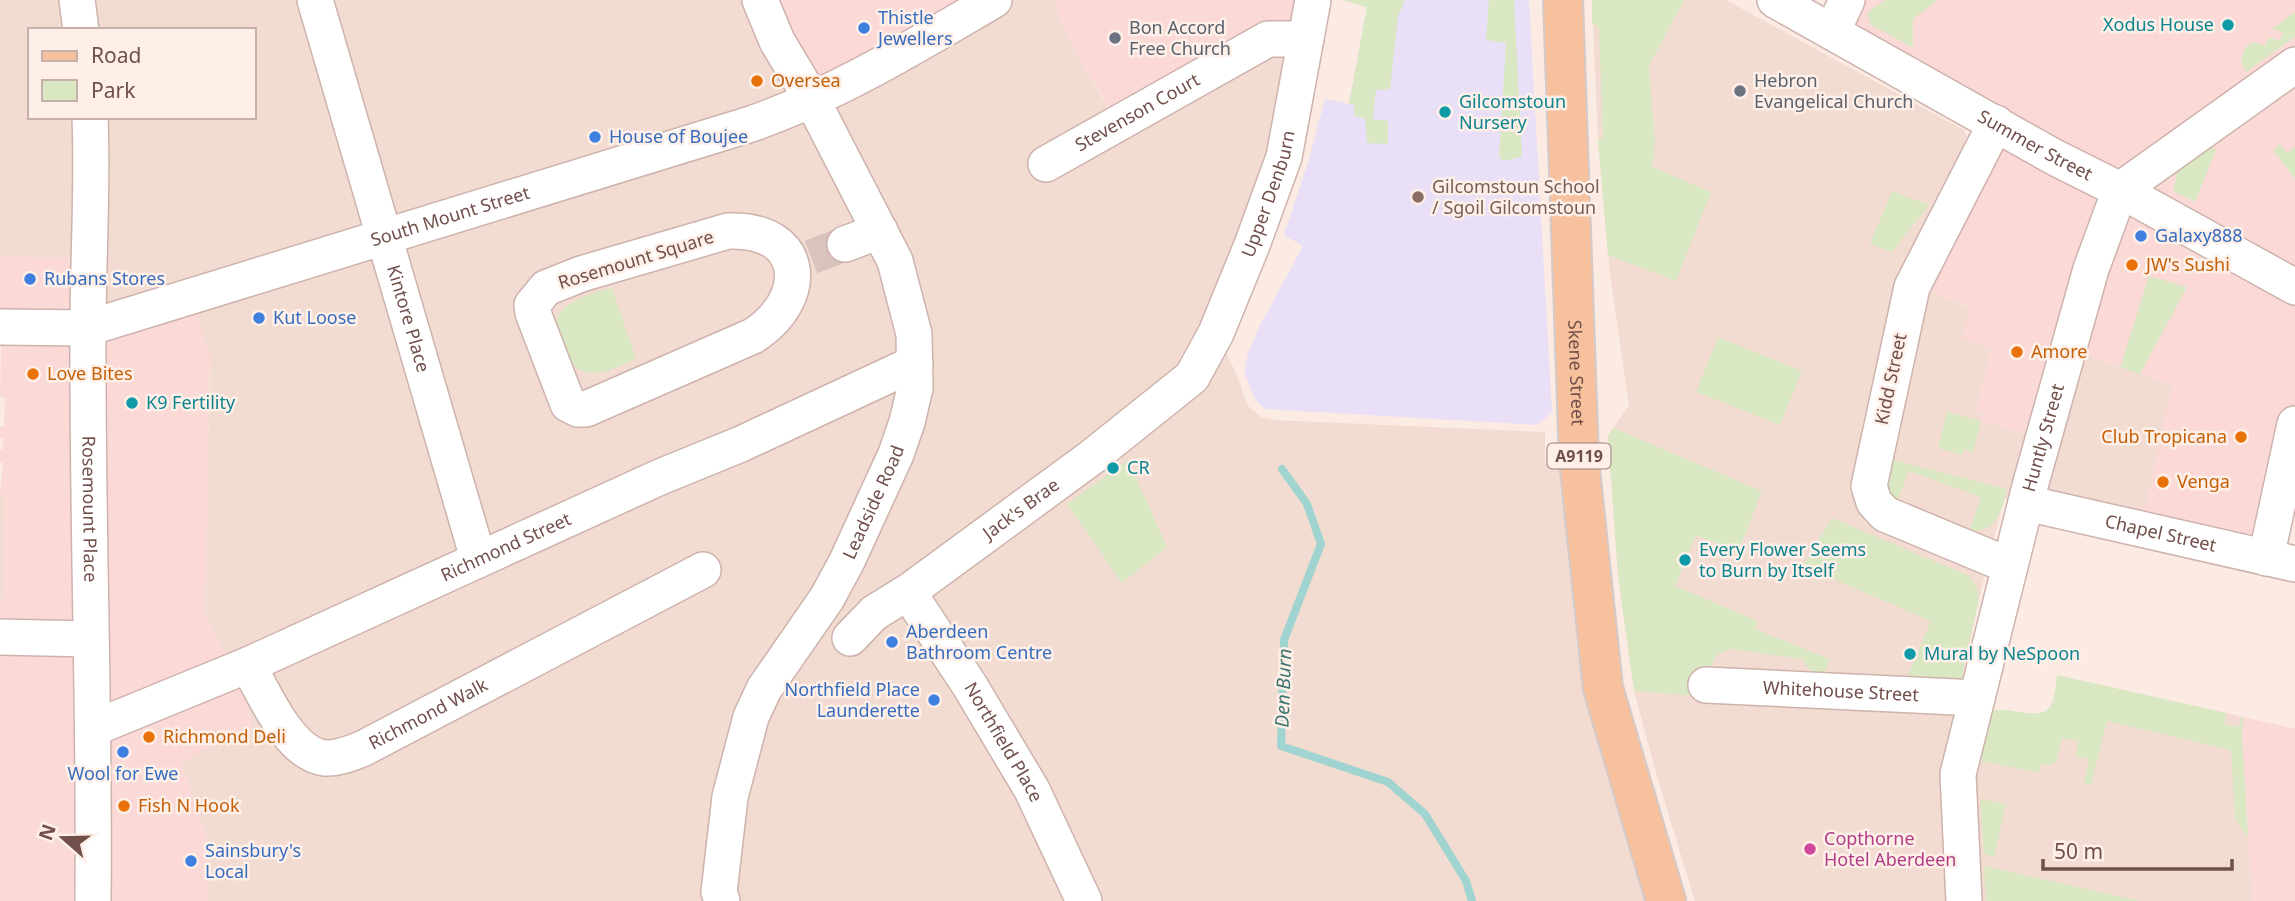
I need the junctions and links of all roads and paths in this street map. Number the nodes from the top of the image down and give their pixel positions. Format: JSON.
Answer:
{"nodes":[{"id":1,"x":76,"y":0,"type":"edge"},
{"id":2,"x":314,"y":0,"type":"edge"},
{"id":3,"x":760,"y":0,"type":"edge"},
{"id":4,"x":994,"y":0,"type":"edge"},
{"id":5,"x":1313,"y":0,"type":"edge"},
{"id":6,"x":1563,"y":0,"type":"edge"},
{"id":7,"x":1847,"y":0,"type":"edge"},
{"id":8,"x":1786,"y":2,"type":"edge"},
{"id":9,"x":80,"y":28,"type":"edge"},
{"id":10,"x":1832,"y":32,"type":"junction"},
{"id":11,"x":1306,"y":39,"type":"junction"},
{"id":12,"x":2295,"y":65,"type":"edge"},
{"id":13,"x":811,"y":98,"type":"junction"},
{"id":14,"x":90,"y":119,"type":"edge"},
{"id":15,"x":1996,"y":123,"type":"junction"},
{"id":16,"x":1046,"y":164,"type":"dead end"},
{"id":17,"x":2120,"y":190,"type":"junction"},
{"id":18,"x":880,"y":231,"type":"junction"},
{"id":19,"x":384,"y":236,"type":"junction"},
{"id":20,"x":845,"y":244,"type":"tunnel mouth"},
{"id":21,"x":802,"y":261,"type":"joint"},
{"id":22,"x":2295,"y":287,"type":"edge"},
{"id":23,"x":0,"y":327,"type":"edge"},
{"id":24,"x":88,"y":328,"type":"junction"},
{"id":25,"x":915,"y":363,"type":"junction"},
{"id":26,"x":1192,"y":377,"type":"joint"},
{"id":27,"x":2295,"y":424,"type":"edge"},
{"id":28,"x":2026,"y":503,"type":"junction"},
{"id":29,"x":478,"y":558,"type":"junction"},
{"id":30,"x":2281,"y":561,"type":"edge"},
{"id":31,"x":2010,"y":566,"type":"junction"},
{"id":32,"x":702,"y":570,"type":"dead end"},
{"id":33,"x":908,"y":593,"type":"junction"},
{"id":34,"x":0,"y":637,"type":"edge"},
{"id":35,"x":850,"y":638,"type":"dead end"},
{"id":36,"x":90,"y":639,"type":"junction"},
{"id":37,"x":248,"y":664,"type":"junction"},
{"id":38,"x":1706,"y":685,"type":"dead end"},
{"id":39,"x":1977,"y":698,"type":"junction"},
{"id":40,"x":94,"y":728,"type":"junction"},
{"id":41,"x":93,"y":901,"type":"edge"},
{"id":42,"x":722,"y":901,"type":"edge"},
{"id":43,"x":1084,"y":901,"type":"edge"},
{"id":44,"x":1666,"y":901,"type":"edge"},
{"id":45,"x":1964,"y":901,"type":"edge"}],
"edges":[{"from":1,"to":9,"type":"street"},
{"from":2,"to":19,"type":"street","name":"Kintore Place"},
{"from":3,"to":13,"type":"street","name":"Leadside Road"},
{"from":4,"to":13,"type":"street","name":"South Mount Street"},
{"from":5,"to":11,"type":"street","name":"Upper Denburn"},
{"from":6,"to":44,"type":"main road","name":"Skene Street","number":"A9119"},
{"from":7,"to":10,"type":"street"},
{"from":8,"to":10,"type":"street","name":"Summer Street"},
{"from":10,"to":15,"type":"street","name":"Summer Street"},
{"from":11,"to":16,"type":"street","name":"Stevenson Court"},
{"from":11,"to":26,"type":"street","name":"Upper Denburn"},
{"from":12,"to":17,"type":"street"},
{"from":13,"to":18,"type":"street","name":"Leadside Road"},
{"from":13,"to":19,"type":"street","name":"South Mount Street"},
{"from":14,"to":24,"type":"street","name":"Rosemount Place"},
{"from":15,"to":17,"type":"street","name":"Summer Street"},
{"from":15,"to":31,"type":"street","name":"Kidd Street"},
{"from":17,"to":22,"type":"street","name":"Summer Street"},
{"from":17,"to":28,"type":"street","name":"Huntly Street"},
{"from":18,"to":20,"type":"street"},
{"from":18,"to":25,"type":"street","name":"Leadside Road"},
{"from":19,"to":24,"type":"street","name":"South Mount Street"},
{"from":19,"to":29,"type":"street","name":"Kintore Place"},
{"from":21,"to":21,"type":"street","name":"Rosemount Square"},
{"from":23,"to":24,"type":"street","name":"South Mount Street"},
{"from":24,"to":36,"type":"street","name":"Rosemount Place"},
{"from":25,"to":29,"type":"street","name":"Richmond Street"},
{"from":25,"to":42,"type":"street","name":"Leadside Road"},
{"from":26,"to":33,"type":"street","name":"Jack's Brae"},
{"from":27,"to":30,"type":"street"},
{"from":28,"to":30,"type":"street","name":"Chapel Street"},
{"from":28,"to":31,"type":"street","name":"Huntly Street"},
{"from":29,"to":37,"type":"street","name":"Richmond Street"},
{"from":31,"to":39,"type":"street","name":"Huntly Street"},
{"from":32,"to":37,"type":"street","name":"Richmond Walk"},
{"from":33,"to":35,"type":"street","name":"Jack's Brae"},
{"from":33,"to":43,"type":"street","name":"Northfield Place"},
{"from":34,"to":36,"type":"street"},
{"from":36,"to":40,"type":"street","name":"Rosemount Place"},
{"from":37,"to":40,"type":"street","name":"Richmond Street"},
{"from":38,"to":39,"type":"street","name":"Whitehouse Street"},
{"from":39,"to":45,"type":"street","name":"Huntly Street"},
{"from":40,"to":41,"type":"street","name":"Rosemount Place"}]}
